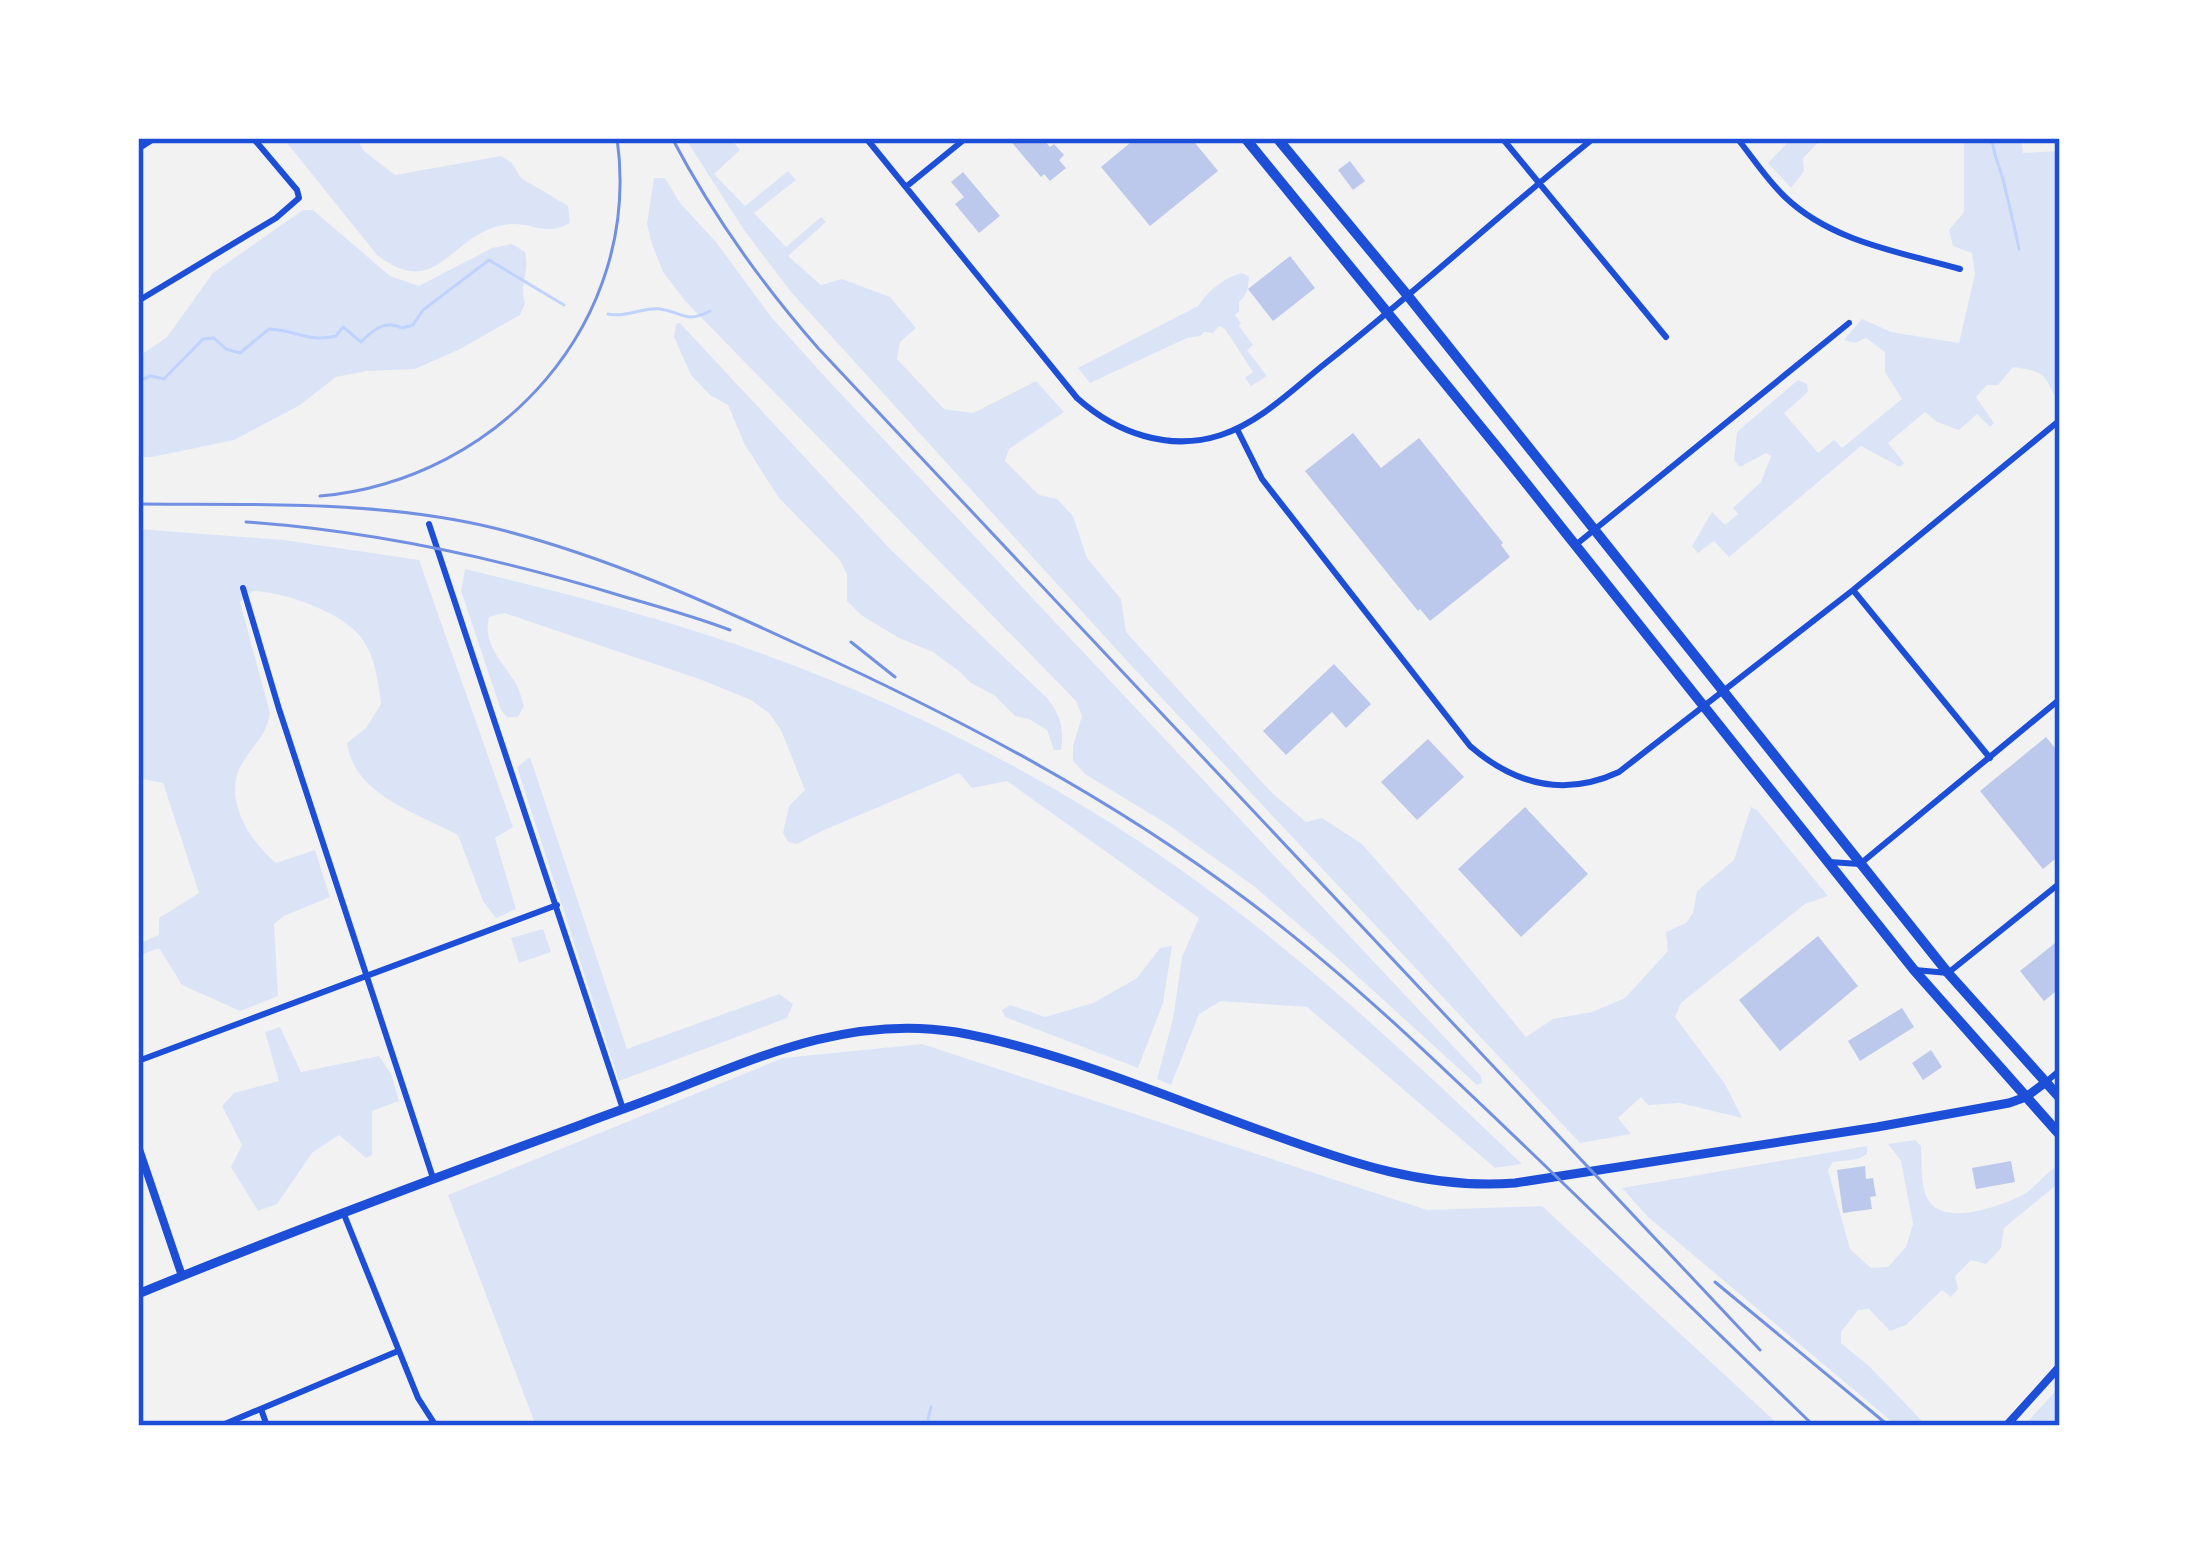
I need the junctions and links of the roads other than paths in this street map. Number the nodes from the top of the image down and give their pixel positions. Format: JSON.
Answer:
{"nodes":[{"id":1,"x":155,"y":138,"type":"edge"},
{"id":2,"x":253,"y":138,"type":"edge"},
{"id":3,"x":866,"y":138,"type":"edge"},
{"id":4,"x":966,"y":138,"type":"edge"},
{"id":5,"x":1245,"y":138,"type":"edge"},
{"id":6,"x":1277,"y":138,"type":"edge"},
{"id":7,"x":1502,"y":138,"type":"edge"},
{"id":8,"x":1594,"y":138,"type":"edge"},
{"id":9,"x":1737,"y":138,"type":"edge"},
{"id":10,"x":138,"y":149,"type":"edge"},
{"id":11,"x":1540,"y":184,"type":"junction"},
{"id":12,"x":907,"y":186,"type":"junction"},
{"id":13,"x":1960,"y":269,"type":"dead end"},
{"id":14,"x":1408,"y":296,"type":"junction"},
{"id":15,"x":138,"y":302,"type":"edge"},
{"id":16,"x":1389,"y":313,"type":"junction"},
{"id":17,"x":1849,"y":323,"type":"dead end"},
{"id":18,"x":1666,"y":337,"type":"dead end"},
{"id":19,"x":2060,"y":420,"type":"edge"},
{"id":20,"x":1237,"y":428,"type":"junction"},
{"id":21,"x":428,"y":524,"type":"dead end"},
{"id":22,"x":1594,"y":530,"type":"junction"},
{"id":23,"x":1575,"y":546,"type":"junction"},
{"id":24,"x":243,"y":588,"type":"dead end"},
{"id":25,"x":1853,"y":590,"type":"junction"},
{"id":26,"x":1723,"y":693,"type":"junction"},
{"id":27,"x":2060,"y":699,"type":"edge"},
{"id":28,"x":2051,"y":706,"type":"junction"},
{"id":29,"x":1704,"y":708,"type":"junction"},
{"id":30,"x":2059,"y":717,"type":"edge"},
{"id":31,"x":1990,"y":758,"type":"junction"},
{"id":32,"x":1829,"y":862,"type":"junction"},
{"id":33,"x":1860,"y":864,"type":"junction"},
{"id":34,"x":2060,"y":884,"type":"edge"},
{"id":35,"x":557,"y":905,"type":"junction"},
{"id":36,"x":1914,"y":970,"type":"junction"},
{"id":37,"x":1948,"y":973,"type":"junction"},
{"id":38,"x":368,"y":976,"type":"junction"},
{"id":39,"x":138,"y":1061,"type":"edge"},
{"id":40,"x":2060,"y":1070,"type":"edge"},
{"id":41,"x":2046,"y":1082,"type":"junction"},
{"id":42,"x":2026,"y":1097,"type":"junction"},
{"id":43,"x":2060,"y":1098,"type":"edge"},
{"id":44,"x":623,"y":1109,"type":"junction"},
{"id":45,"x":2060,"y":1135,"type":"edge"},
{"id":46,"x":138,"y":1146,"type":"edge"},
{"id":47,"x":433,"y":1179,"type":"junction"},
{"id":48,"x":343,"y":1211,"type":"junction"},
{"id":49,"x":182,"y":1276,"type":"junction"},
{"id":50,"x":138,"y":1294,"type":"edge"},
{"id":51,"x":398,"y":1351,"type":"junction"},
{"id":52,"x":2060,"y":1366,"type":"edge"},
{"id":53,"x":261,"y":1409,"type":"junction"},
{"id":54,"x":220,"y":1426,"type":"edge"},
{"id":55,"x":267,"y":1426,"type":"edge"},
{"id":56,"x":436,"y":1426,"type":"edge"},
{"id":57,"x":2006,"y":1426,"type":"edge"}],
"edges":[{"from":1,"to":10,"type":"street"},
{"from":2,"to":15,"type":"street"},
{"from":3,"to":12,"type":"street"},
{"from":4,"to":12,"type":"street"},
{"from":5,"to":16,"type":"main road"},
{"from":6,"to":14,"type":"main road"},
{"from":7,"to":11,"type":"street"},
{"from":8,"to":11,"type":"street"},
{"from":9,"to":13,"type":"street"},
{"from":11,"to":14,"type":"street"},
{"from":11,"to":18,"type":"street"},
{"from":12,"to":20,"type":"street"},
{"from":14,"to":16,"type":"street"},
{"from":14,"to":22,"type":"main road"},
{"from":16,"to":20,"type":"street"},
{"from":16,"to":23,"type":"main road"},
{"from":17,"to":22,"type":"street"},
{"from":19,"to":25,"type":"street"},
{"from":20,"to":29,"type":"street"},
{"from":21,"to":35,"type":"street"},
{"from":22,"to":23,"type":"street"},
{"from":22,"to":26,"type":"main road"},
{"from":23,"to":29,"type":"main road"},
{"from":24,"to":38,"type":"street"},
{"from":25,"to":26,"type":"street"},
{"from":25,"to":31,"type":"street"},
{"from":26,"to":29,"type":"street"},
{"from":26,"to":33,"type":"main road"},
{"from":27,"to":28,"type":"street"},
{"from":28,"to":30,"type":"street"},
{"from":28,"to":31,"type":"street"},
{"from":29,"to":32,"type":"main road"},
{"from":31,"to":33,"type":"street"},
{"from":32,"to":33,"type":"street"},
{"from":32,"to":36,"type":"main road"},
{"from":33,"to":37,"type":"main road"},
{"from":34,"to":37,"type":"street"},
{"from":35,"to":38,"type":"street"},
{"from":35,"to":44,"type":"street"},
{"from":36,"to":37,"type":"street"},
{"from":36,"to":42,"type":"main road"},
{"from":37,"to":41,"type":"main road"},
{"from":38,"to":39,"type":"street"},
{"from":38,"to":47,"type":"street"},
{"from":40,"to":41,"type":"street"},
{"from":41,"to":42,"type":"main road"},
{"from":41,"to":43,"type":"main road"},
{"from":42,"to":44,"type":"main road"},
{"from":42,"to":45,"type":"main road"},
{"from":44,"to":47,"type":"main road"},
{"from":46,"to":49,"type":"street"},
{"from":47,"to":48,"type":"main road"},
{"from":48,"to":49,"type":"main road"},
{"from":48,"to":51,"type":"street"},
{"from":49,"to":50,"type":"main road"},
{"from":51,"to":53,"type":"street"},
{"from":51,"to":56,"type":"street"},
{"from":52,"to":57,"type":"street"},
{"from":53,"to":54,"type":"street"},
{"from":53,"to":55,"type":"street"}]}
